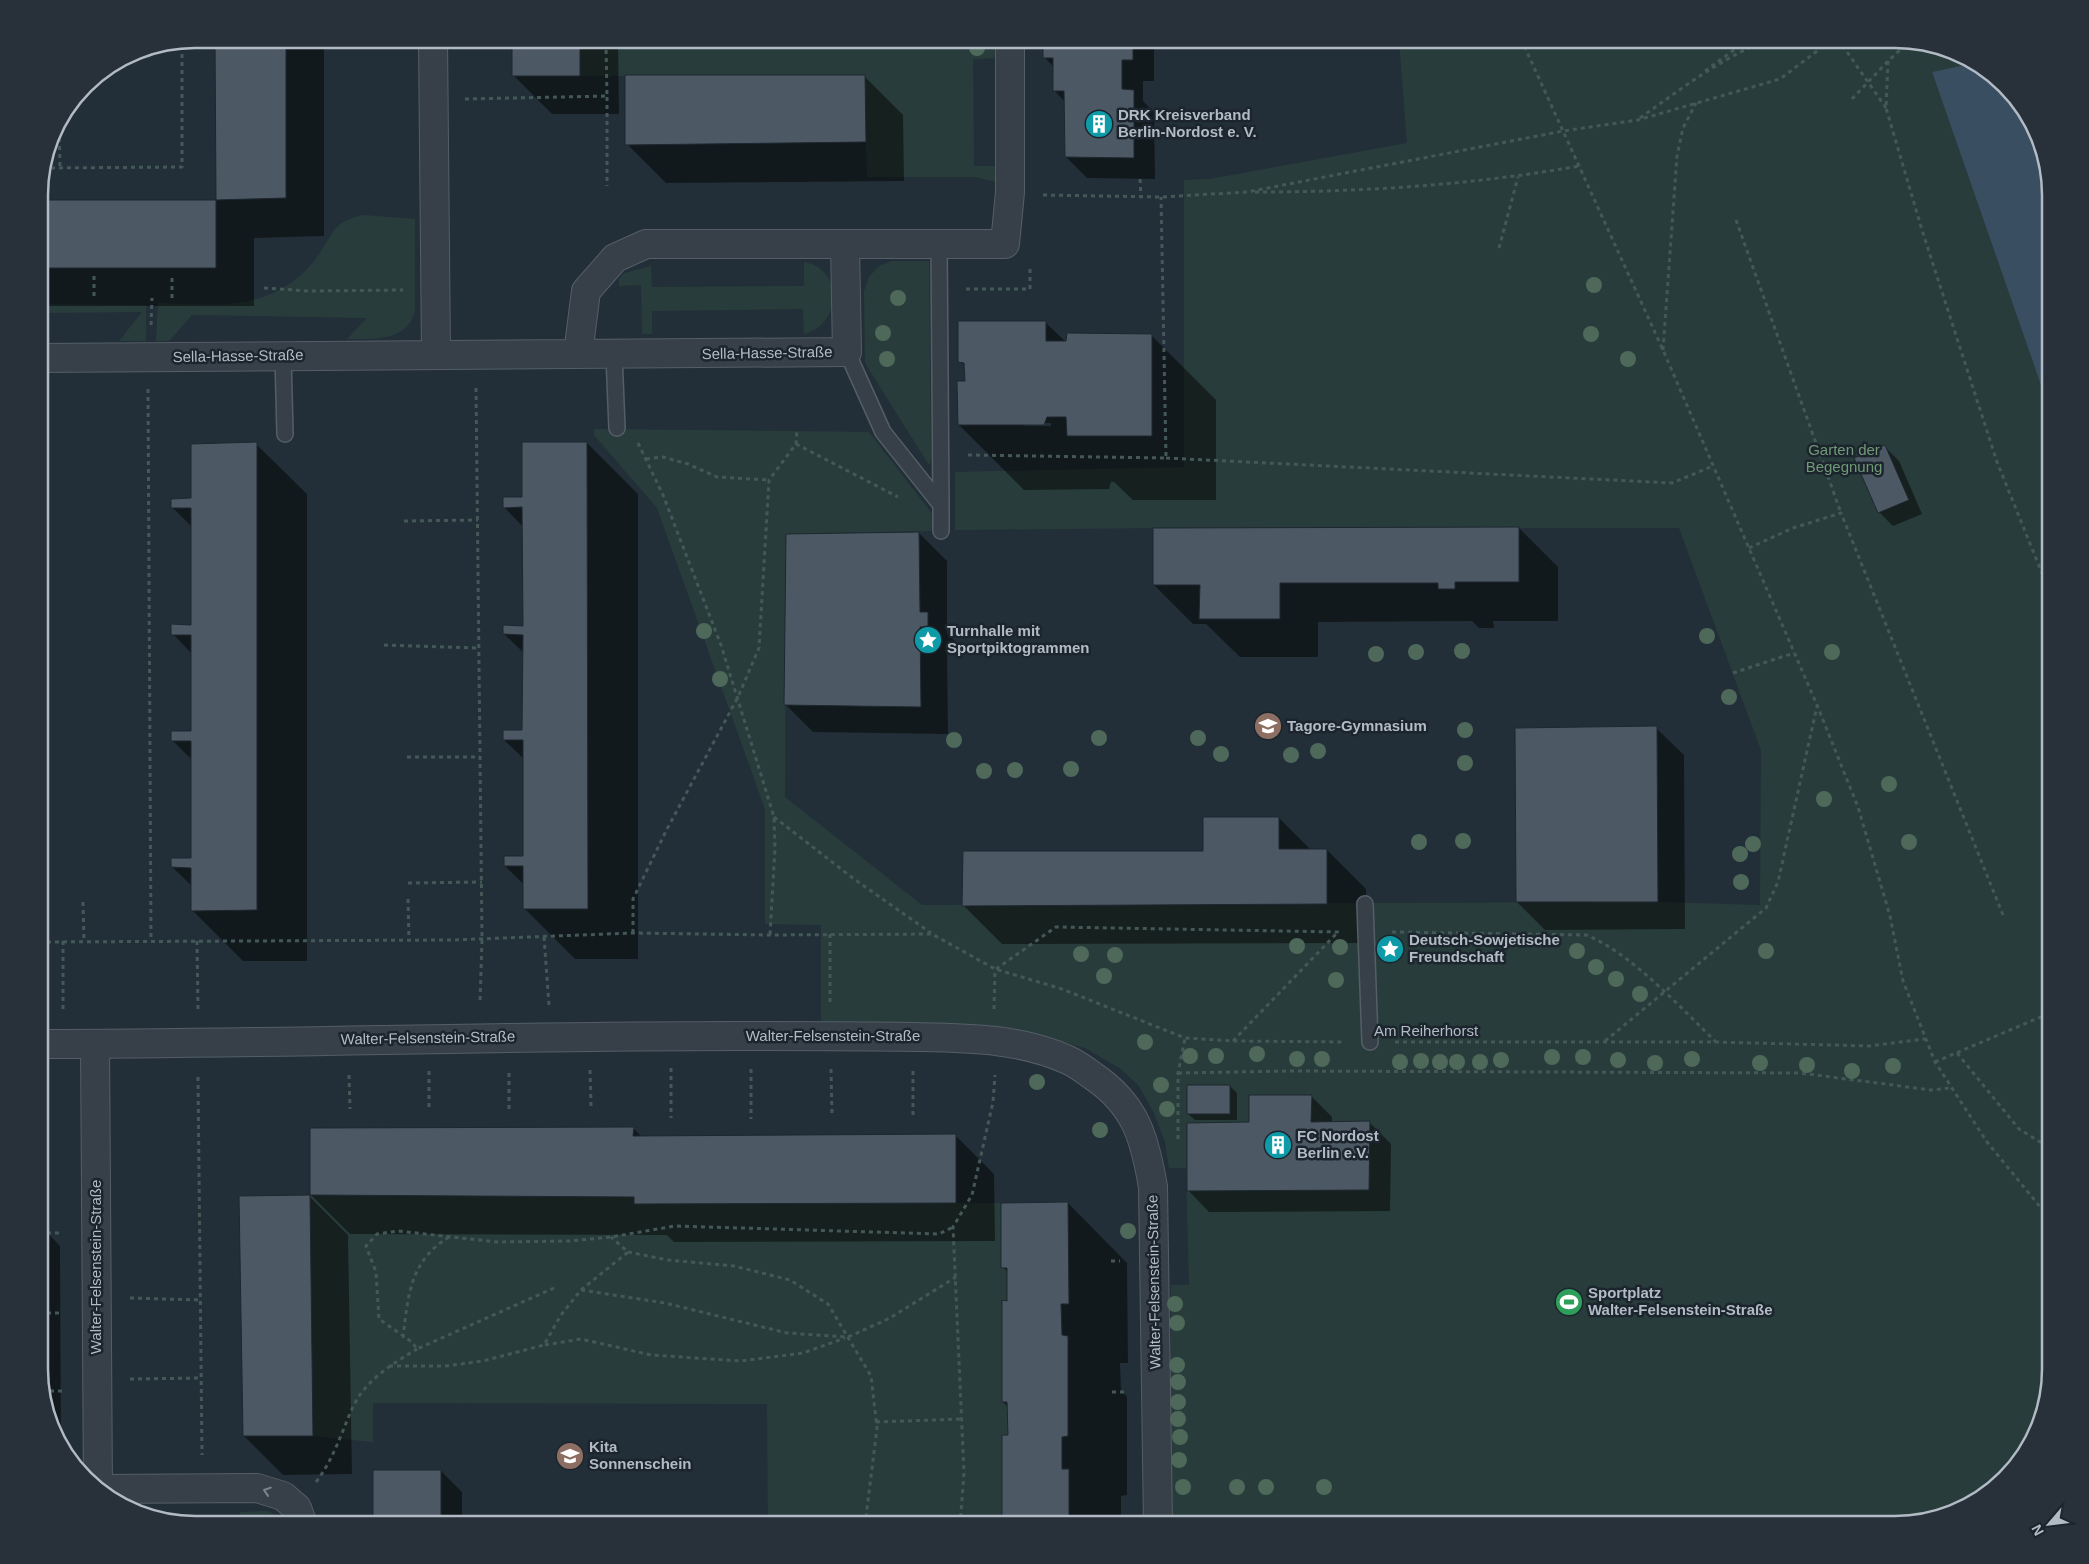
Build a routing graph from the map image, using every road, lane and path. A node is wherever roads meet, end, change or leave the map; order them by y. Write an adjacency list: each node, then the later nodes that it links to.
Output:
1 (1525, 47): 20 (path)
2 (1737, 47): 12 (path)
3 (1749, 47): 12 (path)
4 (1822, 47): 17 (path)
5 (1844, 47): 13 (path)
6 (182, 48): 24 (path)
7 (433, 48): 16 (street)
8 (606, 48): 14 (path)
9 (1010, 48): 28 (street)
10 (1902, 48): 11 (path)
11 (1888, 61): 13 (path); 18 (path)
12 (1700, 76): 19 (path)
13 (1869, 81): 15 (path); 18 (path)
14 (607, 96): 16 (path); 27 (path)
15 (1852, 99)
16 (434, 100): 39 (street)
17 (1696, 103): 19 (path); 43 (path)
18 (1886, 108): 68 (path)
19 (1638, 120): 20 (path)
20 (1563, 131): 22 (path); 29 (path)
21 (59, 137): 24 (path)
22 (1579, 166): 25 (path); 43 (path)
23 (50, 168): 24 (path)
24 (60, 168)
25 (1518, 177): 29 (path); 35 (path)
26 (1140, 179): 30 (path)
27 (607, 186)
28 (1010, 192): 30 (path); 34 (street)
29 (1247, 192): 31 (path)
30 (1141, 197): 31 (path)
31 (1161, 197): 58 (path)
32 (1736, 220): 63 (path)
33 (846, 244): 34 (street); 44 (street, Sella-Hasse-Straße); 45 (street)
34 (939, 244): 57 (lane)
35 (1499, 248)
36 (94, 276): 40 (path)
37 (172, 277): 42 (path)
38 (264, 288): 39 (path)
39 (435, 290): 47 (street)
40 (94, 298)
41 (152, 298): 50 (path)
42 (172, 298)
43 (1663, 350): 60 (path)
44 (847, 352): 46 (street, Sella-Hasse-Straße); 62 (lane)
45 (578, 354): 46 (street, Sella-Hasse-Straße); 48 (street, Sella-Hasse-Straße)
46 (614, 354): 52 (lane)
47 (436, 355): 48 (street, Sella-Hasse-Straße); 49 (street, Sella-Hasse-Straße)
48 (476, 355): 64 (path)
49 (283, 356): 50 (street, Sella-Hasse-Straße); 54 (lane)
50 (150, 357): 51 (street, Sella-Hasse-Straße); 94 (path)
51 (48, 358)
52 (617, 428)
53 (797, 430): 56 (path)
54 (285, 434)
55 (635, 437): 59 (path)
56 (796, 444): 61 (path); 62 (path)
57 (942, 455): 58 (path); 62 (lane)
58 (1166, 458): 60 (path)
59 (646, 460): 61 (path); 73 (path)
60 (1713, 466): 67 (path)
61 (769, 480): 73 (path)
62 (941, 505): 66 (lane)
63 (1841, 513): 67 (path); 83 (path)
64 (478, 520): 65 (path); 70 (path)
65 (404, 521)
66 (941, 531)
67 (1749, 548): 71 (path)
68 (2042, 573)
69 (384, 645): 70 (path)
70 (479, 648): 76 (path)
71 (1794, 653): 72 (path); 74 (path)
72 (1733, 673)
73 (738, 698): 77 (path); 86 (path)
74 (1817, 706): 99 (path); 107 (path)
75 (407, 757): 76 (path)
76 (480, 757): 78 (path)
77 (774, 818): 88 (path, Am Reiherhorst); 89 (path)
78 (482, 882): 79 (path); 91 (path)
79 (408, 883)
80 (408, 899): 92 (path)
81 (83, 902): 97 (path)
82 (1365, 904): 85 (lane)
83 (2004, 915)
84 (1337, 932): 85 (path); 98 (path); 109 (path)
85 (1366, 932): 99 (path); 111 (lane)
86 (633, 933): 89 (path); 90 (path)
87 (830, 934): 88 (path); 89 (path); 104 (path)
88 (932, 934): 98 (path, Am Reiherhorst)
89 (770, 935)
90 (544, 937): 91 (path); 101 (path)
91 (482, 939): 92 (path); 106 (path)
92 (409, 940): 95 (path)
93 (63, 941): 96 (path); 97 (path); 114 (path)
94 (151, 941): 95 (path); 97 (path)
95 (197, 941): 110 (path)
96 (48, 942)
97 (84, 942)
98 (995, 969): 109 (path, Am Reiherhorst)
99 (1665, 992): 112 (path); 113 (path)
100 (2042, 1016): 116 (path)
101 (551, 1036): 102 (street, Walter-Felsenstein-Straße); 106 (street, Walter-Felsenstein-Straße)
102 (670, 1036): 103 (street, Walter-Felsenstein-Straße); 122 (path)
103 (751, 1036): 104 (street, Walter-Felsenstein-Straße); 123 (path)
104 (830, 1036): 105 (street, Walter-Felsenstein-Straße); 120 (path)
105 (913, 1037): 108 (street, Walter-Felsenstein-Straße); 121 (path)
106 (479, 1038): 110 (street, Walter-Felsenstein-Straße)
107 (1925, 1038): 113 (path, Am Reiherhorst); 117 (path)
108 (994, 1040): 126 (path); 150 (street, Walter-Felsenstein-Straße)
109 (1233, 1041): 111 (path, Am Reiherhorst)
110 (198, 1042): 115 (street, Walter-Felsenstein-Straße); 134 (path)
111 (1370, 1042): 112 (path, Am Reiherhorst)
112 (1604, 1042): 113 (path, Am Reiherhorst)
113 (1716, 1042)
114 (51, 1044): 115 (street, Walter-Felsenstein-Straße)
115 (95, 1044): 133 (street, Walter-Felsenstein-Straße)
116 (1957, 1053): 117 (path); 124 (path)
117 (1935, 1062): 119 (path)
118 (1178, 1073): 119 (path)
119 (1950, 1088): 125 (path)
120 (832, 1115)
121 (913, 1115)
122 (671, 1118)
123 (751, 1119)
124 (2042, 1143)
125 (2042, 1209)
126 (953, 1227): 128 (path); 130 (path)
127 (450, 1236): 128 (path); 136 (path); 136 (path)
128 (611, 1237): 129 (path)
129 (628, 1252): 132 (path); 135 (path)
130 (956, 1277): 135 (path); 142 (path)
131 (554, 1288): 138 (path)
132 (581, 1290): 135 (path); 137 (path)
133 (97, 1296): 134 (path); 141 (street, Walter-Felsenstein-Straße)
134 (200, 1300): 140 (path)
135 (848, 1337): 137 (path); 143 (path)
136 (403, 1338): 138 (path)
137 (544, 1345): 139 (path)
138 (417, 1349): 139 (path)
139 (389, 1366): 147 (path)
140 (201, 1378): 141 (path); 145 (path)
141 (97, 1380): 144 (street, Walter-Felsenstein-Straße)
142 (962, 1419): 143 (path); 149 (path)
143 (876, 1422): 148 (path)
144 (98, 1479)
145 (202, 1488): 146 (street, Walter-Felsenstein-Straße); 147 (street, Walter-Felsenstein-Straße, one-way to 145)
146 (110, 1490)
147 (298, 1515)
148 (866, 1516)
149 (961, 1516)
150 (1158, 1516)

